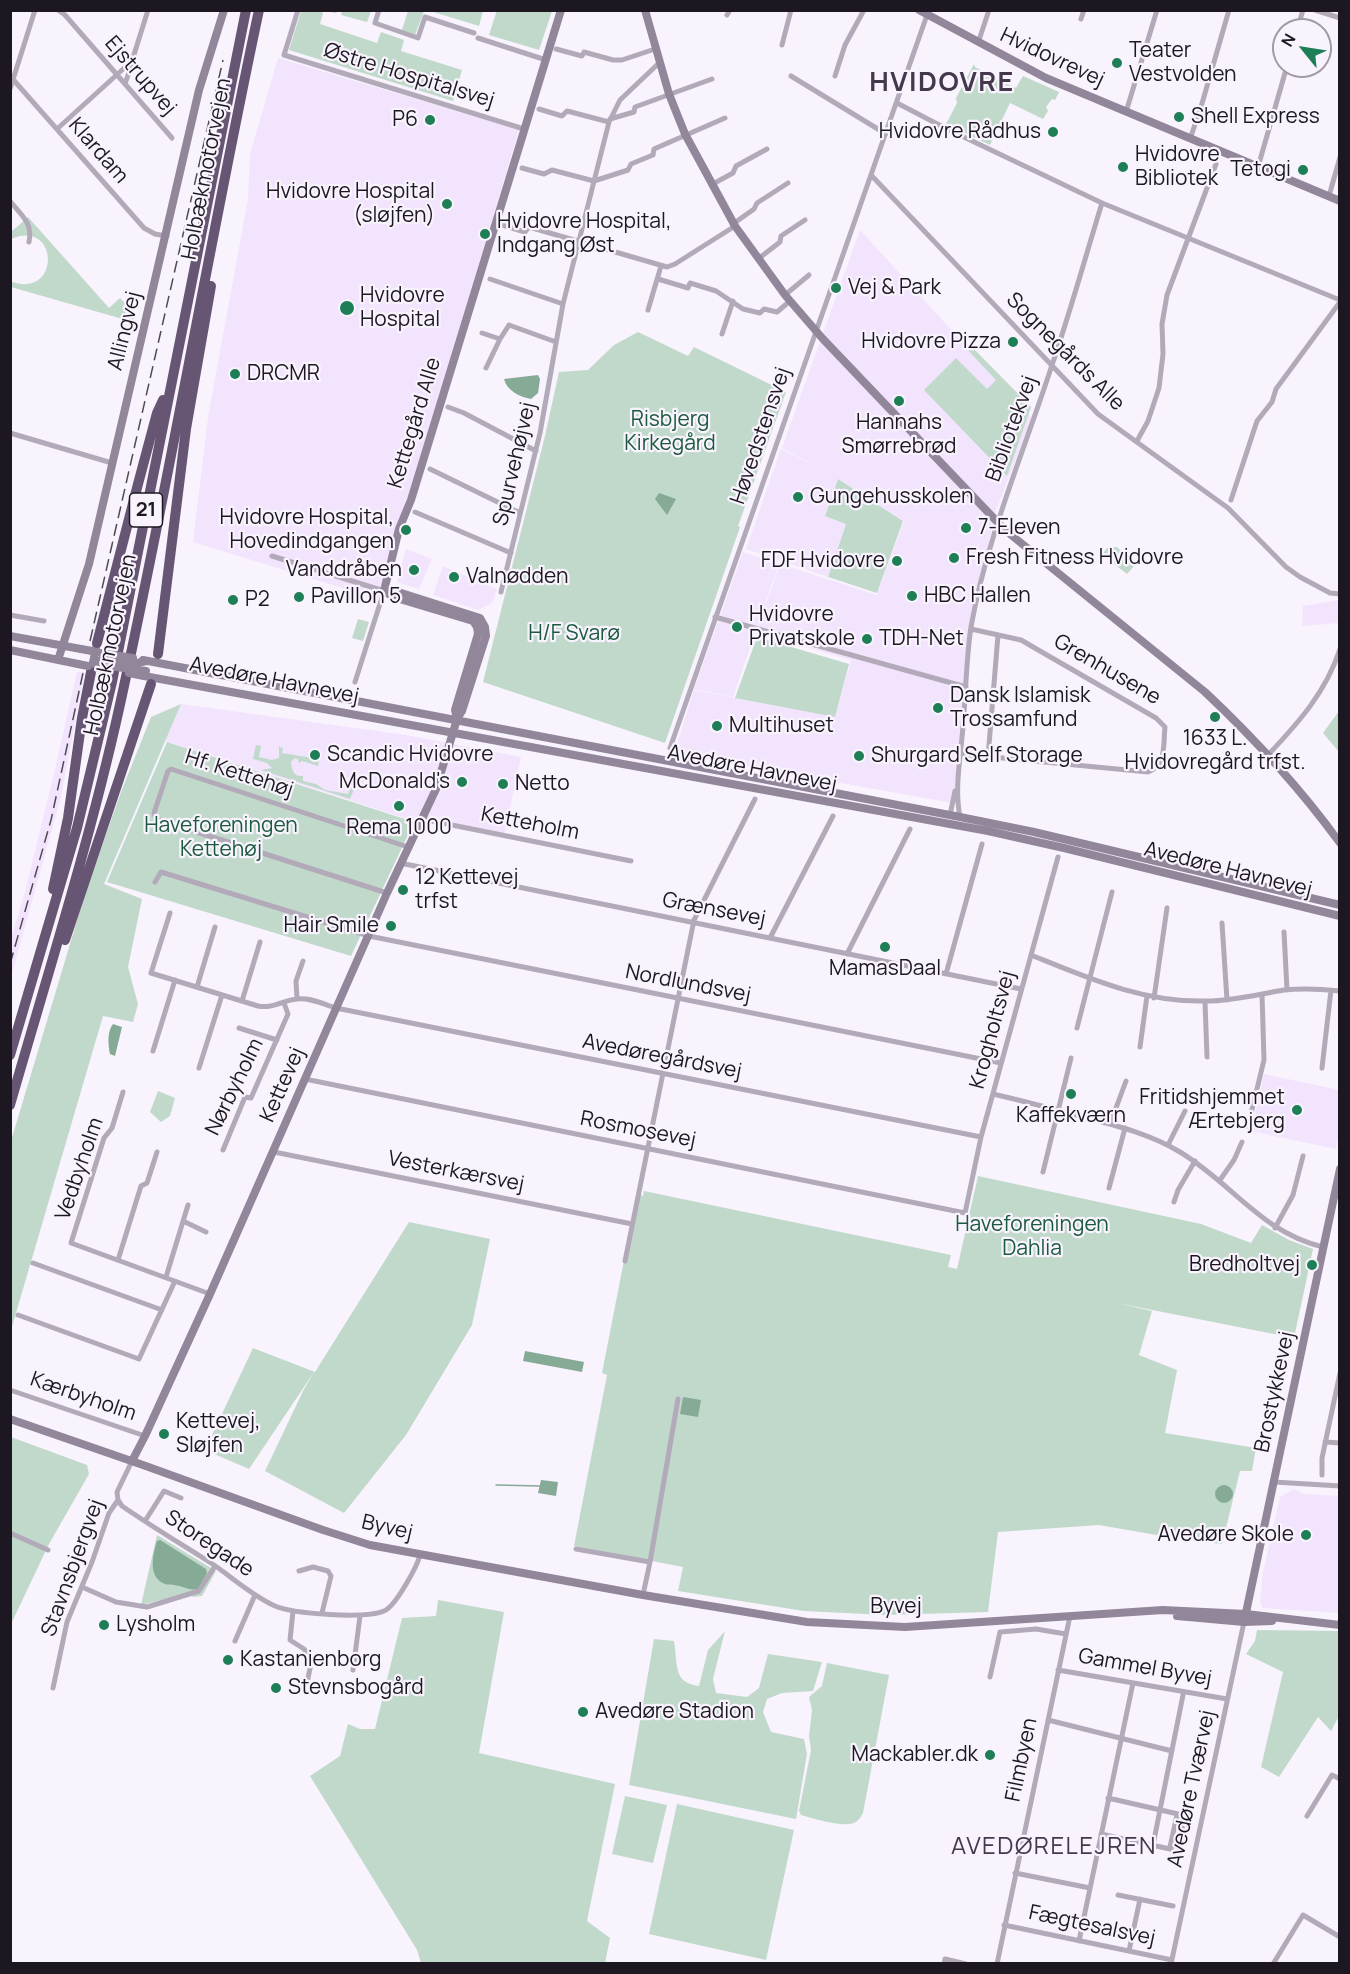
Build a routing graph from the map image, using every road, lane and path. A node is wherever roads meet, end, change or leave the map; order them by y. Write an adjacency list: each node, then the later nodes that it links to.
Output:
1 (35, 10): 32 (street)
2 (58, 10): 29 (street, Ejstrupvej)
3 (148, 10): 27 (street)
4 (224, 10): 66 (street, Allingvej)
5 (246, 10): 87 (highway, Holbækmotorvejen / 21)
6 (259, 10): 50 (highway, Holbækmotorvejen / 21)
7 (298, 10): 44 (street, Østre Hospitalsvej)
8 (379, 10): 26 (street)
9 (561, 10): 26 (street, Kettegård Alle)
10 (645, 10): 25 (street)
11 (791, 10): 23 (street)
12 (864, 10): 31 (street)
13 (919, 10): 19 (street, Hvidovrevej)
14 (989, 10): 22 (street)
15 (1084, 10): 21 (street)
16 (1157, 10): 40 (street)
17 (1229, 10): 48 (street)
18 (1315, 10): 20 (street)
19 (927, 15): 22 (street, Hvidovrevej); 38 (street, Høvedstensvej)
20 (1340, 18)
21 (1081, 19)
22 (978, 44): 40 (street, Hvidovrevej)
23 (782, 45)
24 (556, 49): 25 (street)
25 (655, 49): 28 (street)
26 (546, 60): 44 (street, Kettegård Alle)
27 (132, 61): 29 (street); 35 (street)
28 (659, 63): 37 (street); 42 (street, Spurvehøjvej)
29 (117, 75): 35 (street, Ejstrupvej); 43 (street)
30 (791, 76): 46 (street)
31 (836, 76)
32 (12, 78): 36 (street); 43 (street, Klardam)
33 (1284, 78): 53 (street)
34 (712, 79): 37 (street)
35 (125, 84): 47 (street, Ejstrupvej)
36 (10, 89)
37 (669, 94): 42 (street); 45 (street)
38 (897, 103): 46 (street, Høvedstensvej); 62 (street)
39 (539, 108): 42 (street)
40 (1126, 112): 48 (street, Hvidovrevej)
41 (725, 118): 45 (street)
42 (610, 120): 56 (street, Spurvehøjvej)
43 (57, 129): 66 (street, Klardam)
44 (524, 129): 100 (street, Kettegård Alle)
45 (685, 134): 56 (street); 58 (street)
46 (886, 134): 55 (street, Høvedstensvej)
47 (172, 138)
48 (1190, 139): 53 (street, Hvidovrevej)
49 (767, 149): 58 (street)
50 (229, 154): 113 (highway); 174 (highway, Holbækmotorvejen / 21)
51 (1340, 157): 59 (street)
52 (1216, 164): 67 (street)
53 (1258, 167): 59 (street, Hvidovrevej)
54 (522, 168): 56 (street)
55 (871, 175): 80 (street, Høvedstensvej); 85 (street, Sognegårds Alle)
56 (594, 181): 69 (street, Spurvehøjvej)
57 (788, 183): 65 (street)
58 (711, 185): 65 (street)
59 (1329, 196): 61 (street, Hvidovrevej)
60 (10, 201): 68 (street)
61 (1340, 201)
62 (1102, 203): 67 (street); 85 (street, Bibliotekvej)
63 (805, 220): 70 (street)
64 (502, 225): 69 (street)
65 (734, 225): 70 (street); 71 (street)
66 (167, 236): 92 (street, Allingvej)
67 (1188, 237): 77 (street); 90 (street)
68 (29, 242)
69 (578, 242): 71 (street); 78 (street, Spurvehøjvej)
70 (758, 259): 75 (street)
71 (664, 267): 74 (street)
72 (808, 275): 75 (street)
73 (490, 279): 78 (street)
74 (658, 279): 76 (street); 79 (street)
75 (787, 298): 76 (street); 80 (street)
76 (733, 301): 82 (street)
77 (1340, 301): 94 (street)
78 (563, 304): 84 (street, Spurvehøjvej)
79 (648, 310)
80 (816, 331): 97 (street); 104 (street, Høvedstensvej)
81 (482, 333): 83 (street)
82 (722, 334)
83 (500, 339): 84 (street); 86 (street)
84 (556, 342): 91 (street, Spurvehøjvej)
85 (1052, 367): 90 (street, Sognegårds Alle); 97 (street, Bibliotekvej)
86 (486, 368)
87 (172, 377): 112 (highway); 149 (highway, Holbækmotorvejen / 21)
88 (448, 407): 91 (street)
89 (10, 433): 92 (street)
90 (1137, 441): 102 (street, Sognegårds Alle)
91 (536, 451): 96 (street, Spurvehøjvej)
92 (112, 463): 109 (street, Allingvej)
93 (430, 469): 96 (street)
94 (1231, 500)
95 (415, 512): 98 (street)
96 (520, 513): 98 (street, Spurvehøjvej)
97 (997, 522): 106 (street, Bibliotekvej); 123 (street)
98 (511, 553): 101 (street, Spurvehøjvej)
99 (272, 556): 100 (street)
100 (384, 591): 117 (street, Kettegård Alle); 119 (street)
101 (501, 592)
102 (1340, 594)
103 (10, 615): 105 (street)
104 (715, 617): 118 (street); 121 (street, Høvedstensvej)
105 (44, 621)
106 (971, 629): 107 (street, Grenhusene); 118 (street, Bibliotekvej)
107 (998, 634): 124 (street); 124 (street, Grenhusene)
108 (10, 636): 109 (street, Avedøre Havnevej)
109 (62, 645): 112 (street, Avedøre Havnevej, bridge); 114 (street, Allingvej)
110 (1340, 649): 123 (street)
111 (10, 650): 114 (street, Avedøre Havnevej)
112 (96, 650): 113 (street, Avedøre Havnevej, bridge); 115 (street)
113 (154, 659): 115 (street, bridge); 116 (street); 119 (street, Avedøre Havnevej)
114 (58, 660): 115 (street, Avedøre Havnevej, bridge)
115 (94, 667): 116 (street, Avedøre Havnevej, bridge); 149 (highway)
116 (149, 677): 120 (street, Avedøre Havnevej); 174 (highway)
117 (355, 682)
118 (966, 687): 122 (street, Bibliotekvej)
119 (457, 719): 120 (street, Kettevej); 127 (street, Avedøre Havnevej)
120 (453, 733): 130 (street, Kettevej); 144 (street, Avedøre Havnevej)
121 (670, 748)
122 (962, 754): 124 (street, Grenhusene); 125 (street, Bibliotekvej)
123 (1269, 754): 132 (street)
124 (988, 757)
125 (959, 778): 127 (street, Bibliotekvej); 129 (street, Bibliotekvej)
126 (756, 799): 145 (street)
127 (950, 815): 129 (street, Avedøre Havnevej)
128 (832, 816): 151 (street)
129 (960, 817): 141 (street, Avedøre Havnevej)
130 (422, 819): 134 (street, Kettevej); 136 (street, Ketteholm)
131 (910, 829): 153 (street)
132 (1340, 843)
133 (982, 844): 156 (street)
134 (408, 847): 137 (street, Kettevej); 140 (street, Hf. Kettehøj)
135 (1058, 857): 154 (street, Krogholtsvej)
136 (631, 861)
137 (400, 863): 140 (street, Kettevej); 145 (street, Grænsevej)
138 (155, 882): 150 (street)
139 (1112, 892): 157 (street)
140 (387, 893): 150 (street, Kettevej)
141 (1340, 905)
142 (1167, 908): 166 (street)
143 (170, 913): 158 (street)
144 (1340, 916)
145 (693, 923): 151 (street, Grænsevej); 167 (street)
146 (1222, 923): 169 (street)
147 (215, 927): 159 (street)
148 (1284, 932): 161 (street)
149 (46, 936): 180 (highway, Holbækmotorvejen / 21)
150 (369, 936): 167 (street, Nordlundsvej); 173 (street, Kettevej)
151 (770, 938): 153 (street, Grænsevej)
152 (260, 942): 170 (street)
153 (847, 954): 156 (street, Grænsevej)
154 (1031, 955): 157 (street); 160 (street, Krogholtsvej)
155 (303, 961): 168 (street)
156 (946, 974): 160 (street, Grænsevej)
157 (1090, 978): 166 (street); 176 (street)
158 (175, 980): 159 (street); 179 (street)
159 (197, 987): 165 (street)
160 (1022, 989): 183 (street, Krogholtsvej)
161 (1287, 990): 162 (street); 164 (street)
162 (1331, 990): 163 (street); 185 (street)
163 (1340, 991)
164 (1262, 994): 169 (street); 195 (street)
165 (222, 995): 170 (street); 184 (street)
166 (1151, 997): 171 (street); 178 (street)
167 (678, 998): 183 (street, Nordlundsvej); 186 (street)
168 (297, 999): 172 (street); 173 (street, Avedøregårdsvej)
169 (1227, 1000): 171 (street)
170 (242, 1001): 172 (street)
171 (1205, 1002): 181 (street)
172 (284, 1003): 177 (street, Nørbyholm)
173 (336, 1008): 186 (street, Avedøregårdsvej); 187 (street, Kettevej)
174 (38, 1010): 191 (highway, Holbækmotorvejen / 21)
175 (239, 1028): 177 (street, Nørbyholm)
176 (1077, 1028)
177 (277, 1040): 201 (street, Nørbyholm)
178 (1140, 1047)
179 (153, 1052)
180 (10, 1055)
181 (1207, 1057)
182 (1071, 1058): 192 (street)
183 (1001, 1063): 190 (street, Krogholtsvej)
184 (199, 1068)
185 (1322, 1068)
186 (663, 1074): 197 (street, Avedøregårdsvej); 200 (street)
187 (305, 1079): 200 (street, Rosmosevej); 203 (street, Kettevej)
188 (1126, 1081): 194 (street)
189 (123, 1092): 220 (street, Vedbyholm)
190 (993, 1094): 192 (street); 197 (street, Krogholtsvej)
191 (10, 1105)
192 (1057, 1110): 194 (street); 207 (street)
193 (1185, 1111): 199 (street)
194 (1110, 1124): 196 (street)
195 (1248, 1126)
196 (1125, 1128): 199 (street); 209 (street)
197 (981, 1137): 212 (street, Krogholtsvej)
198 (1242, 1142): 208 (street)
199 (1168, 1145): 205 (street)
200 (648, 1149): 212 (street, Rosmosevej); 216 (street)
201 (223, 1150)
202 (156, 1152): 220 (street)
203 (274, 1152): 216 (street, Vesterkærsvej); 225 (street, Kettevej)
204 (1303, 1155): 217 (street)
205 (1195, 1161): 208 (street); 210 (street)
206 (1340, 1169): 213 (street, Brostykkevej)
207 (1043, 1172)
208 (1220, 1180): 217 (street)
209 (1109, 1188)
210 (1174, 1202)
211 (188, 1205): 215 (street)
212 (965, 1213)
213 (1331, 1213): 214 (street); 219 (street, Brostykkevej)
214 (1340, 1216)
215 (183, 1221): 218 (street); 223 (street)
216 (632, 1224): 221 (street)
217 (1275, 1228): 219 (street)
218 (206, 1232)
219 (1323, 1247): 237 (street, Brostykkevej)
220 (118, 1260): 223 (street, Vedbyholm)
221 (625, 1261)
222 (33, 1263): 226 (street)
223 (165, 1277): 224 (street, Vedbyholm)
224 (175, 1281): 225 (street, Vedbyholm); 226 (street)
225 (210, 1294): 232 (street, Kettevej)
226 (162, 1310): 227 (street)
227 (18, 1315)
228 (1340, 1373): 233 (street)
229 (10, 1390): 232 (street, Kærbyholm)
230 (678, 1399): 246 (street)
231 (10, 1419): 235 (street, Byvej)
232 (145, 1436): 235 (street, Kettevej)
233 (1325, 1442): 234 (street); 236 (street)
234 (1340, 1443)
235 (132, 1461): 240 (street, Stavnsbjergvej); 245 (street, Byvej)
236 (1322, 1475)
237 (1274, 1482): 238 (street); 256 (street, Brostykkevej)
238 (1340, 1486)
239 (181, 1498): 241 (street, Storegade)
240 (118, 1500): 241 (street, Storegade); 249 (street, Stavnsbjergvej)
241 (145, 1521): 247 (street, Storegade)
242 (10, 1533): 244 (street)
243 (576, 1549): 246 (street)
244 (48, 1550)
245 (420, 1555): 250 (street, Byvej); 254 (street, Storegade)
246 (650, 1562): 250 (street)
247 (215, 1566): 249 (street); 251 (street, Storegade)
248 (299, 1571): 253 (street)
249 (82, 1587): 265 (street, Stavnsbjergvej)
250 (643, 1594): 255 (street, Byvej)
251 (255, 1595): 252 (street, Storegade); 259 (street, Storegade)
252 (293, 1611): 253 (street, Storegade); 263 (street)
253 (322, 1613): 254 (street, Storegade)
254 (360, 1616): 260 (street)
255 (1070, 1616): 256 (street, Byvej); 258 (street, Filmbyen)
256 (1245, 1618): 257 (street, Byvej); 267 (street, Avedøre Tværvej)
257 (1340, 1625)
258 (1066, 1634): 261 (street, Filmbyen); 262 (street)
259 (235, 1641)
260 (353, 1670)
261 (1058, 1670): 264 (street, Gammel Byvej); 268 (street, Filmbyen)
262 (990, 1677)
263 (307, 1683)
264 (1133, 1683): 267 (street, Gammel Byvej); 269 (street)
265 (53, 1688)
266 (1183, 1695): 270 (street)
267 (1227, 1699): 278 (street, Avedøre Tværvej)
268 (1048, 1720): 269 (street); 281 (street, Filmbyen)
269 (1121, 1738): 270 (street); 272 (street)
270 (1172, 1751): 273 (street)
271 (1340, 1779): 275 (street)
272 (1108, 1798): 273 (street); 276 (street)
273 (1160, 1809): 274 (street); 279 (street)
274 (1178, 1814): 277 (street); 280 (street)
275 (1307, 1816)
276 (1101, 1834): 279 (street); 282 (street)
277 (1184, 1834): 278 (street); 280 (street)
278 (1199, 1837): 290 (street, Avedøre Tværvej)
279 (1153, 1845): 280 (street)
280 (1170, 1849)
281 (1016, 1873): 282 (street); 286 (street, Filmbyen)
282 (1090, 1888): 288 (street)
283 (1118, 1895): 284 (street)
284 (1140, 1899): 285 (street); 289 (street)
285 (1173, 1906)
286 (1004, 1925): 288 (street, Fægtesalsvej); 293 (street, Filmbyen)
287 (1340, 1937): 294 (street)
288 (1079, 1941): 289 (street, Fægtesalsvej)
289 (1129, 1951): 290 (street, Fægtesalsvej)
290 (1172, 1962)
291 (944, 1964): 292 (street)
292 (966, 1964)
293 (997, 1964)
294 (1273, 1964)

